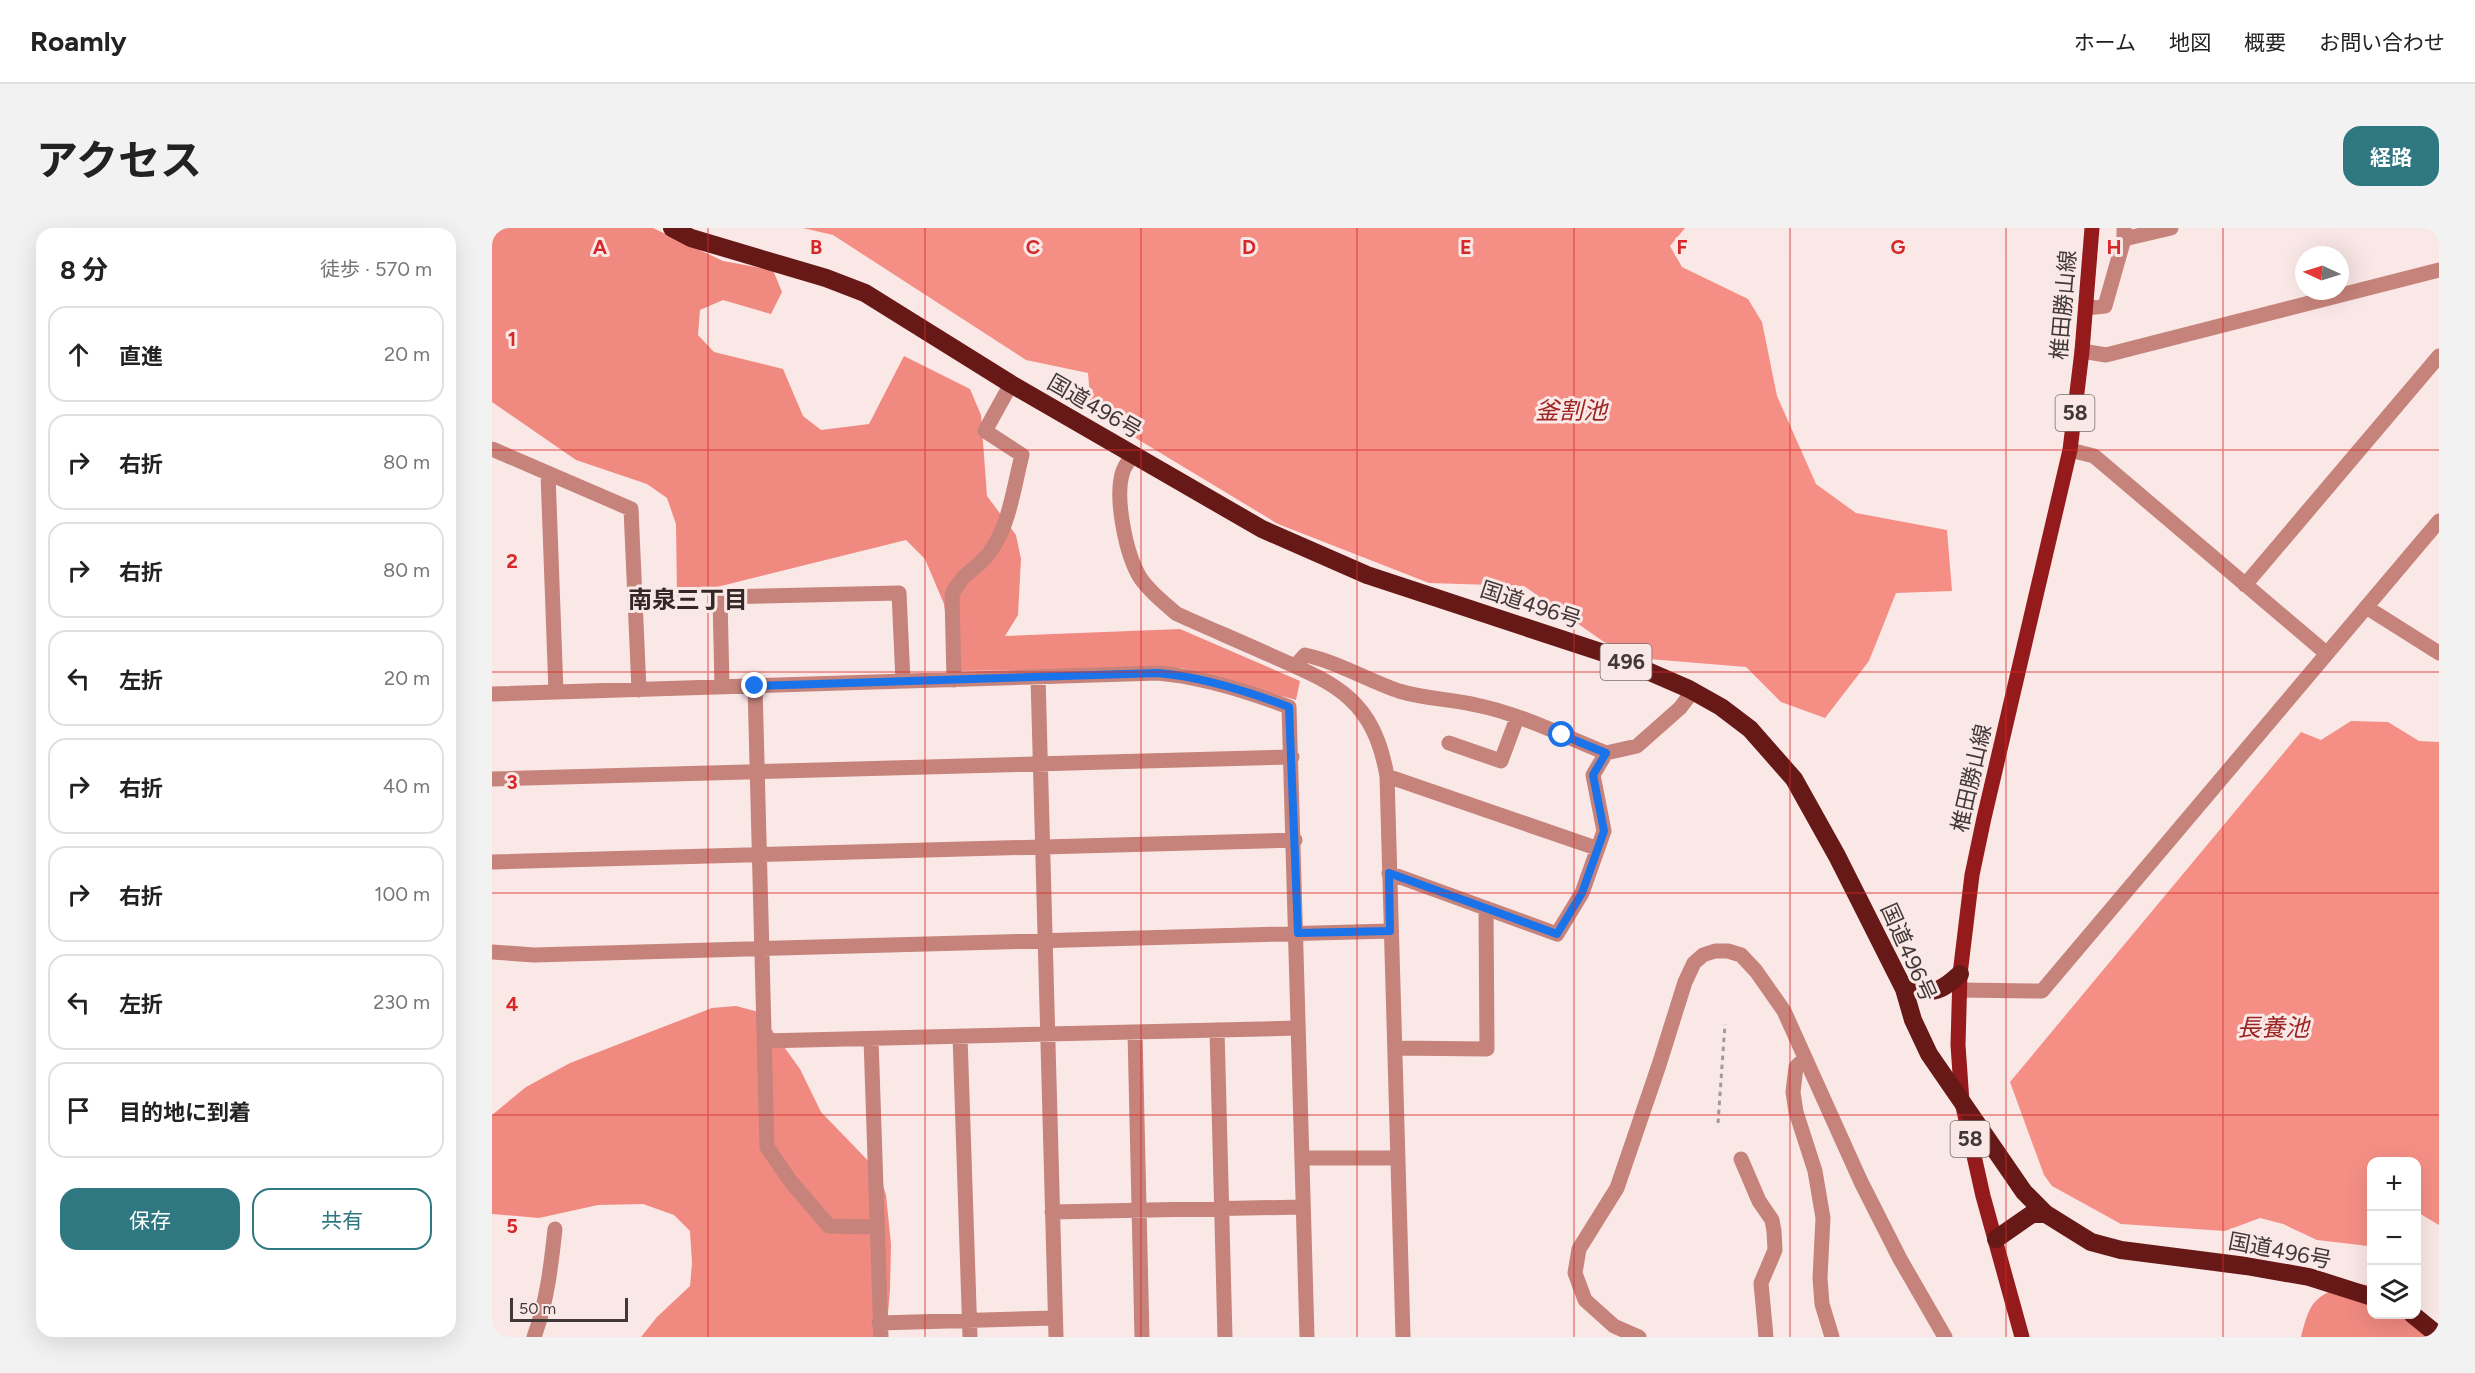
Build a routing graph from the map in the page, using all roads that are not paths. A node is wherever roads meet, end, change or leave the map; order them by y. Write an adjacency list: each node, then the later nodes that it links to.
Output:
1 (672, 228): 9 (highway, 国道496号 / 496)
2 (2092, 228): 6 (main road, 椎田勝山線 / 58)
3 (2170, 228): 4 (street)
4 (2124, 233): 6 (street)
5 (2439, 270): 7 (street)
6 (2086, 308): 7 (main road, 椎田勝山線 / 58)
7 (2082, 351): 11 (main road, 椎田勝山線 / 58)
8 (2439, 356): 15 (street)
9 (1011, 384): 12 (highway, 国道496号 / 496); 21 (street)
10 (492, 449): 13 (street)
11 (2070, 450): 15 (street); 49 (main road, 椎田勝山線 / 58)
12 (1133, 455): 19 (street); 26 (highway, 国道496号 / 496)
13 (548, 474): 25 (street); 27 (street)
14 (2439, 521): 16 (street)
15 (2245, 585): 17 (street)
16 (2366, 607): 17 (street); 18 (street)
17 (2325, 653): 49 (street)
18 (2439, 653)
19 (1295, 666): 29 (street); 35 (street)
20 (1038, 677): 21 (street); 32 (street); 33 (street)
21 (954, 680): 22 (street)
22 (903, 681): 23 (street); 24 (street)
23 (755, 686): 24 (street); 34 (street)
24 (722, 687): 25 (street)
25 (639, 690): 27 (street)
26 (1693, 691): 31 (street); 50 (highway, 国道496号 / 496)
27 (556, 692): 28 (street)
28 (492, 694)
29 (1517, 718): 30 (street); 31 (street)
30 (1449, 743)
31 (1606, 753): 39 (street)
32 (1292, 757): 33 (street); 37 (street)
33 (1041, 764): 34 (street); 38 (street)
34 (757, 772): 36 (street); 40 (street)
35 (1387, 776): 39 (street); 42 (street)
36 (492, 779)
37 (1295, 840): 38 (street); 45 (street)
38 (1043, 847): 40 (street); 46 (street)
39 (1596, 848): 43 (street)
40 (759, 854): 41 (street); 47 (street)
41 (492, 862)
42 (1389, 873): 43 (street); 44 (street)
43 (1486, 908): 58 (street)
44 (1390, 931): 45 (street); 58 (street)
45 (1298, 933): 46 (street); 51 (street)
46 (1045, 941): 47 (street); 54 (street)
47 (762, 949): 48 (street); 57 (street)
48 (492, 952)
49 (1959, 982): 50 (highway); 60 (main road, 椎田勝山線 / 58)
50 (1904, 989): 60 (highway, 国道496号 / 496)
51 (1298, 1028): 52 (street); 61 (street)
52 (1217, 1030): 53 (street); 65 (street)
53 (1135, 1032): 54 (street); 66 (street)
54 (1047, 1034): 55 (street); 67 (street)
55 (960, 1036): 56 (street); 75 (street)
56 (871, 1039): 57 (street); 69 (street)
57 (764, 1041): 69 (street)
58 (1395, 1048): 62 (street)
59 (1804, 1059): 85 (street); 87 (street); 88 (street)
60 (1962, 1102): 68 (highway, 国道496号 / 496); 71 (main road, 椎田勝山線 / 58)
61 (1302, 1158): 62 (street); 64 (street)
62 (1397, 1158): 84 (street)
63 (1741, 1159): 86 (street)
64 (1303, 1207): 65 (street); 83 (street)
65 (1221, 1208): 66 (street); 82 (street)
66 (1139, 1210): 67 (street); 81 (street)
67 (1052, 1212): 73 (street)
68 (2046, 1214): 71 (highway); 72 (highway, 国道496号 / 496)
69 (876, 1227): 76 (street)
70 (555, 1229): 78 (street)
71 (1996, 1239): 89 (main road, 椎田勝山線 / 58)
72 (2367, 1295)
73 (1055, 1318): 75 (street); 80 (street)
74 (2418, 1319): 77 (highway)
75 (969, 1320): 76 (street); 79 (street)
76 (880, 1330)
77 (2439, 1336)
78 (534, 1337)
79 (970, 1337)
80 (1056, 1337)
81 (1142, 1337)
82 (1225, 1337)
83 (1307, 1337)
84 (1403, 1337)
85 (1639, 1337)
86 (1766, 1337)
87 (1832, 1337)
88 (1945, 1337)
89 (2022, 1337)

